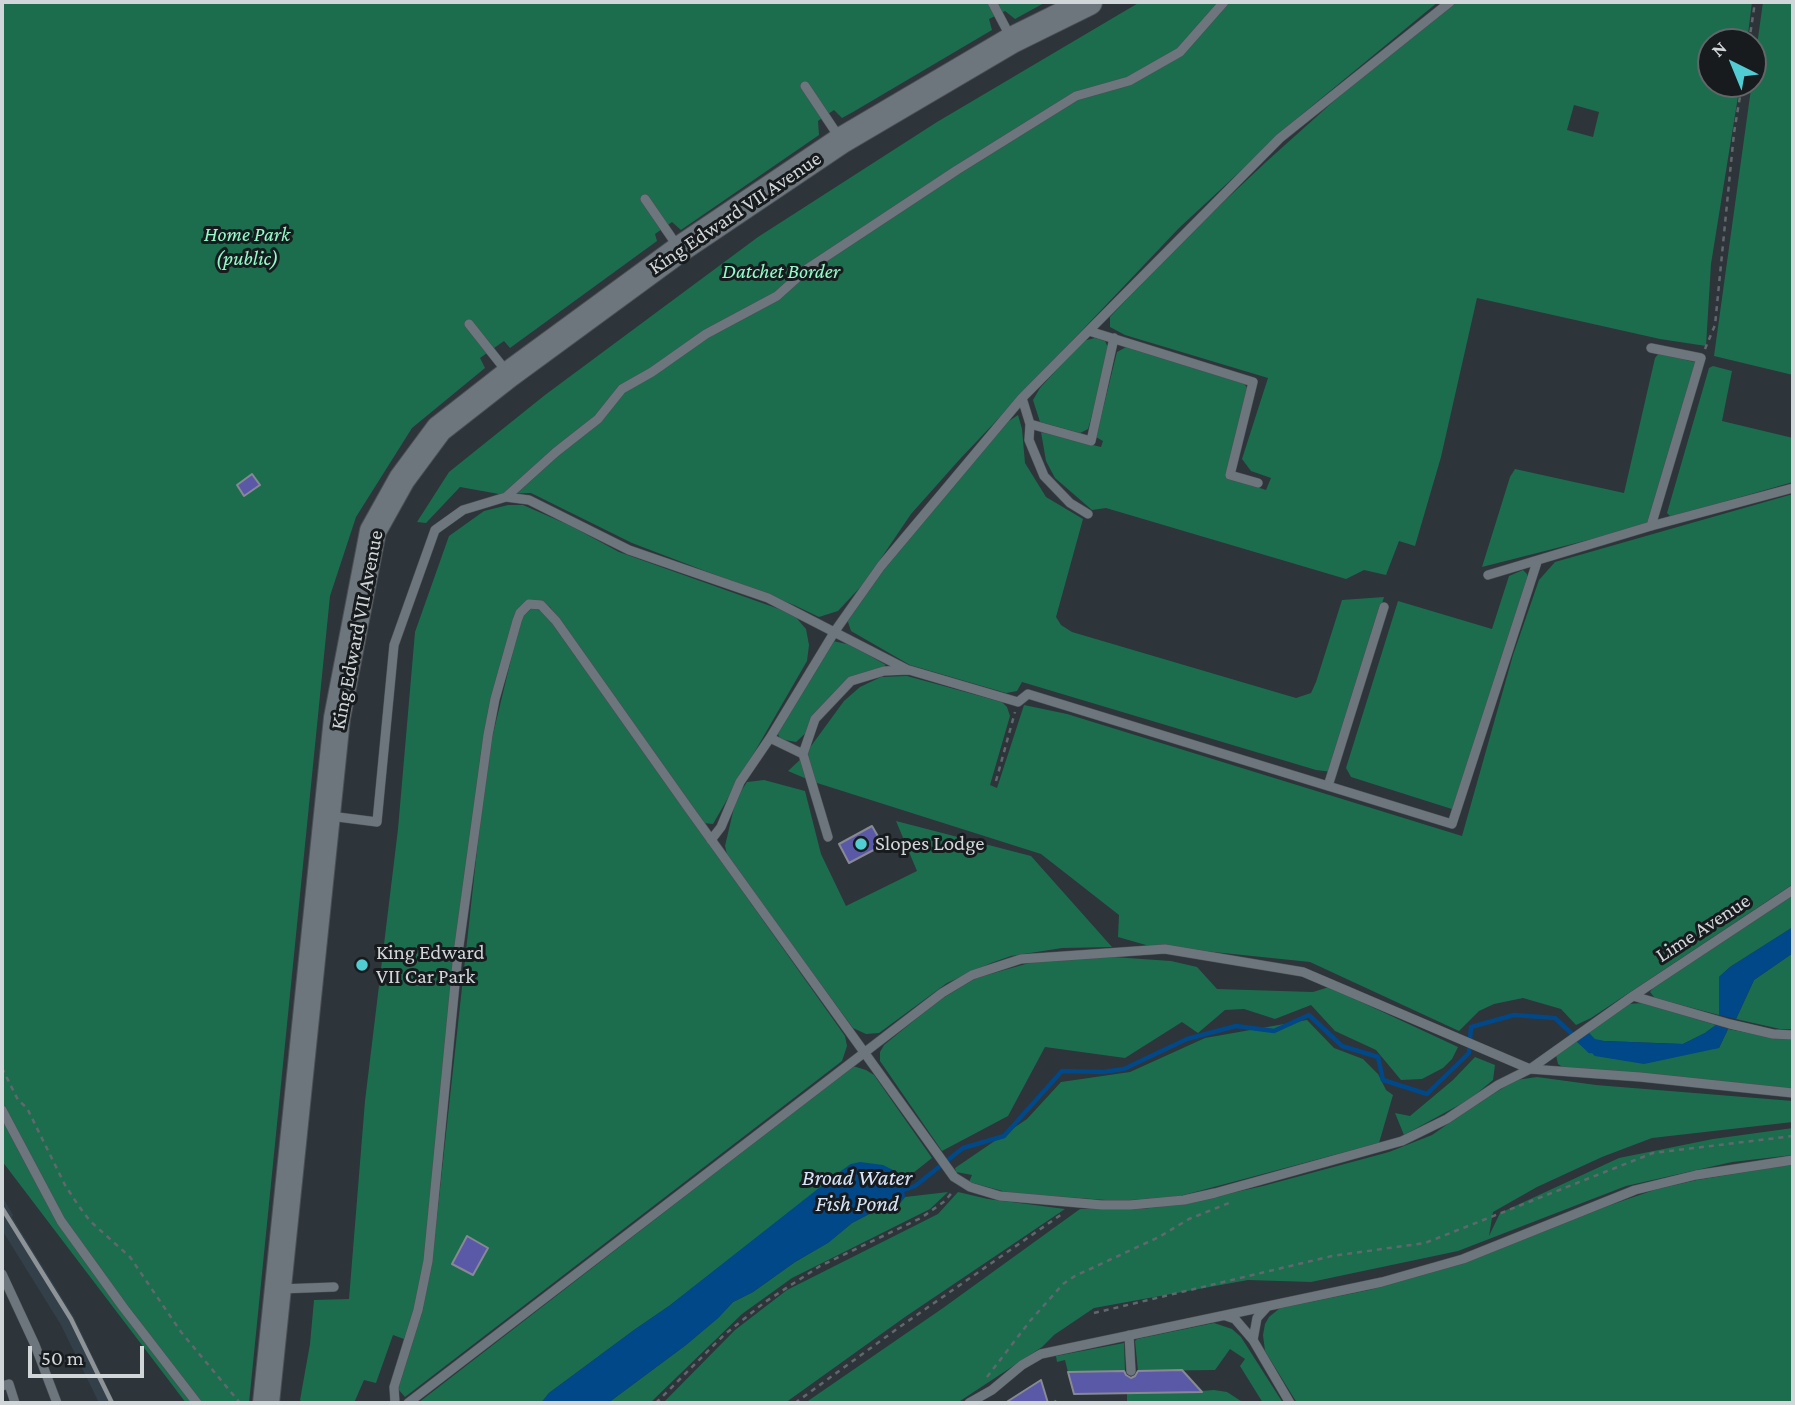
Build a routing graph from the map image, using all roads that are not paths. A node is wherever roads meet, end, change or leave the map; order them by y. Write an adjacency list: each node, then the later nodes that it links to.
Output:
1 (992, 2): 5 (lane)
2 (1089, 2): 5 (main road, King Edward VII Avenue)
3 (1224, 2): 19 (lane)
4 (1450, 2): 11 (lane)
5 (1012, 40): 7 (main road, King Edward VII Avenue)
6 (805, 86): 7 (lane)
7 (842, 141): 9 (main road, King Edward VII Avenue)
8 (645, 199): 9 (lane)
9 (680, 249): 14 (main road, King Edward VII Avenue)
10 (469, 324): 14 (lane)
11 (1089, 331): 12 (lane); 15 (lane)
12 (1114, 338): 16 (lane); 17 (lane)
13 (1651, 348): 21 (lane)
14 (509, 374): 30 (main road, King Edward VII Avenue)
15 (1022, 398): 16 (lane); 25 (lane)
16 (1030, 424): 20 (lane)
17 (1258, 483)
18 (1793, 488): 21 (lane)
19 (506, 497): 25 (lane); 30 (lane)
20 (1088, 514)
21 (1651, 526): 22 (lane)
22 (1537, 562): 23 (lane); 29 (lane)
23 (1488, 575)
24 (1384, 607): 29 (lane)
25 (835, 631): 26 (lane); 27 (lane)
26 (909, 670): 28 (lane); 29 (lane)
27 (770, 738): 28 (lane); 32 (lane)
28 (803, 754): 31 (lane)
29 (1328, 786)
30 (327, 816): 43 (main road, King Edward VII Avenue)
31 (828, 837)
32 (711, 840): 36 (lane); 55 (lane)
33 (1793, 890): 34 (lane, Lime Avenue)
34 (1633, 996): 35 (lane); 37 (lane, Lime Avenue)
35 (1793, 1035)
36 (864, 1051): 37 (lane); 37 (lane, Lime Avenue); 56 (lane)
37 (1530, 1069): 38 (lane)
38 (1793, 1094)
39 (2, 1110): 53 (lane)
40 (1793, 1160): 44 (lane)
41 (2, 1274): 52 (lane)
42 (334, 1287): 43 (lane)
43 (277, 1289): 54 (main road, King Edward VII Avenue)
44 (1268, 1306): 45 (lane); 47 (lane)
45 (1224, 1315): 46 (lane); 47 (lane)
46 (1129, 1335): 48 (lane); 50 (lane)
47 (1253, 1340): 57 (lane)
48 (1131, 1371)
49 (2, 1385): 51 (lane)
50 (971, 1402)
51 (15, 1403)
52 (57, 1403)
53 (197, 1403)
54 (265, 1403)
55 (395, 1403)
56 (408, 1403)
57 (1290, 1403)

